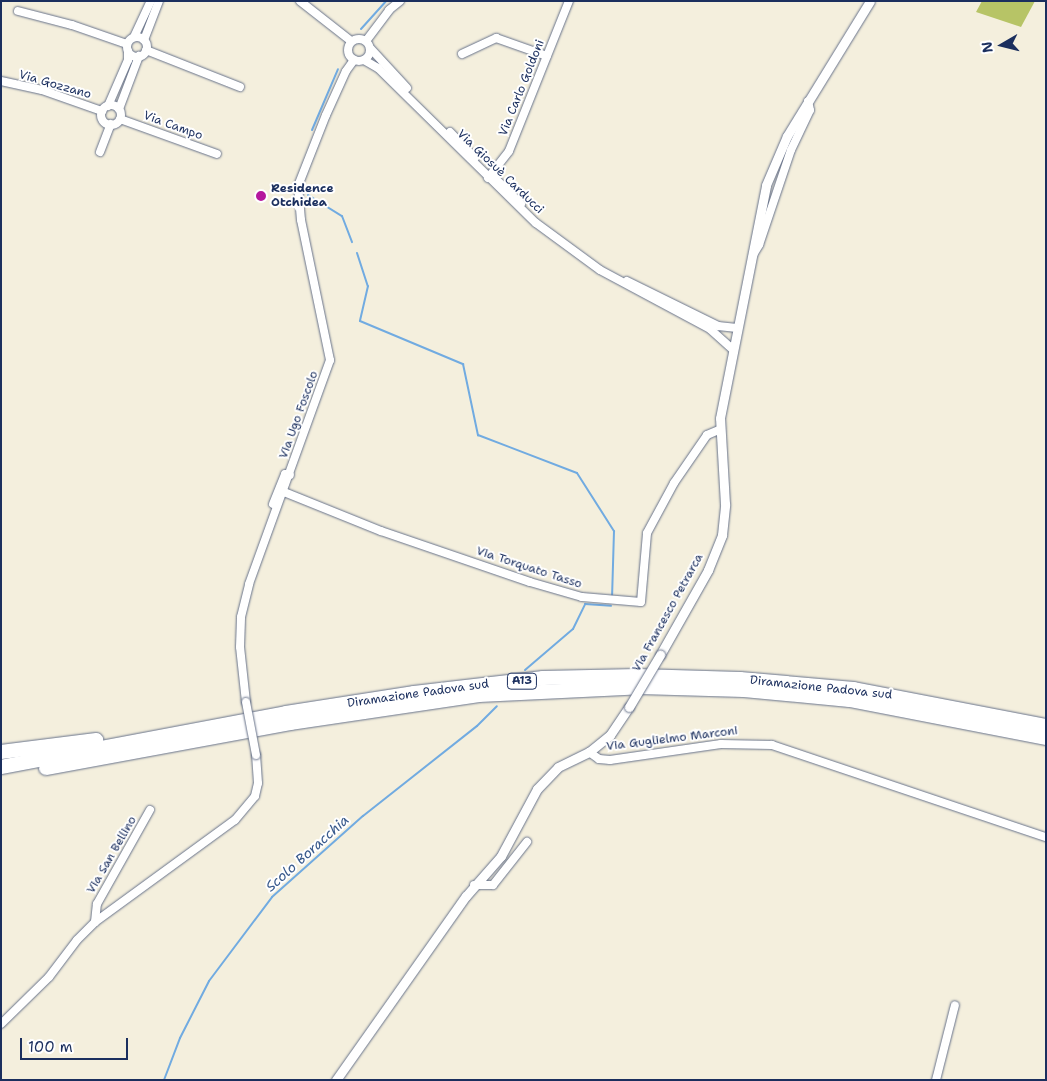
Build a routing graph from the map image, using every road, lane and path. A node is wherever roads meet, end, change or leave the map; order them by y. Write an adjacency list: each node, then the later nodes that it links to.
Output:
1 (151, 1): 8 (street)
2 (158, 1): 9 (street)
3 (300, 1): 10 (street)
4 (400, 1): 11 (street)
5 (569, 1): 17 (street, Via Carlo Goldoni)
6 (870, 1): 29 (street, Via Francesco Petrarca)
7 (18, 11): 12 (street)
8 (134, 37): 9 (street); 12 (street)
9 (144, 40): 14 (street)
10 (351, 41): 11 (street); 18 (street)
11 (366, 41): 13 (street)
12 (127, 48): 16 (street); 22 (street)
13 (371, 49): 19 (street); 28 (street, Via Giosuè Carducci)
14 (146, 50): 16 (street); 21 (street)
15 (462, 54): 17 (street)
16 (138, 56): 23 (street)
17 (547, 56): 28 (street, Via Carlo Goldoni)
18 (354, 60): 19 (street); 32 (street, Via Ugo Foscolo)
19 (364, 60): 28 (street, Via Giosuè Carducci)
20 (1, 82): 22 (street, Via Gozzano)
21 (240, 87)
22 (105, 108): 23 (street, Via Gozzano); 25 (street)
23 (119, 109): 24 (street)
24 (120, 119): 25 (street); 27 (street, Via Campo)
25 (111, 124): 26 (street)
26 (100, 152)
27 (217, 154)
28 (490, 176): 29 (street, Via Giosuè Carducci); 30 (street, Via Giosuè Carducci)
29 (737, 328): 30 (street, Via Francesco Petrarca)
30 (732, 349): 31 (street, Via Francesco Petrarca)
31 (719, 430): 33 (street, Via Torquato Tasso); 39 (street, Via Francesco Petrarca, bridge)
32 (290, 475): 33 (street, Via Ugo Foscolo); 34 (street)
33 (284, 492): 46 (street, Via Ugo Foscolo, bridge)
34 (273, 504)
35 (1046, 726): 36 (highway, Diramazione Padova sud / A13)
36 (208, 727): 38 (highway); 40 (highway, Diramazione Padova sud / A13)
37 (1046, 738): 41 (highway, Diramazione Padova sud / A13)
38 (1, 752)
39 (589, 752): 43 (street, Via Guglielmo Marconi); 45 (street, Via Guglielmo Marconi)
40 (1, 767)
41 (1, 777)
42 (150, 810): 46 (street, Via San Bellino)
43 (1046, 837)
44 (527, 842): 45 (street)
45 (474, 885): 49 (street, Via Guglielmo Marconi)
46 (95, 922): 48 (street)
47 (955, 1005): 50 (street)
48 (1, 1024)
49 (336, 1080)
50 (936, 1080)

